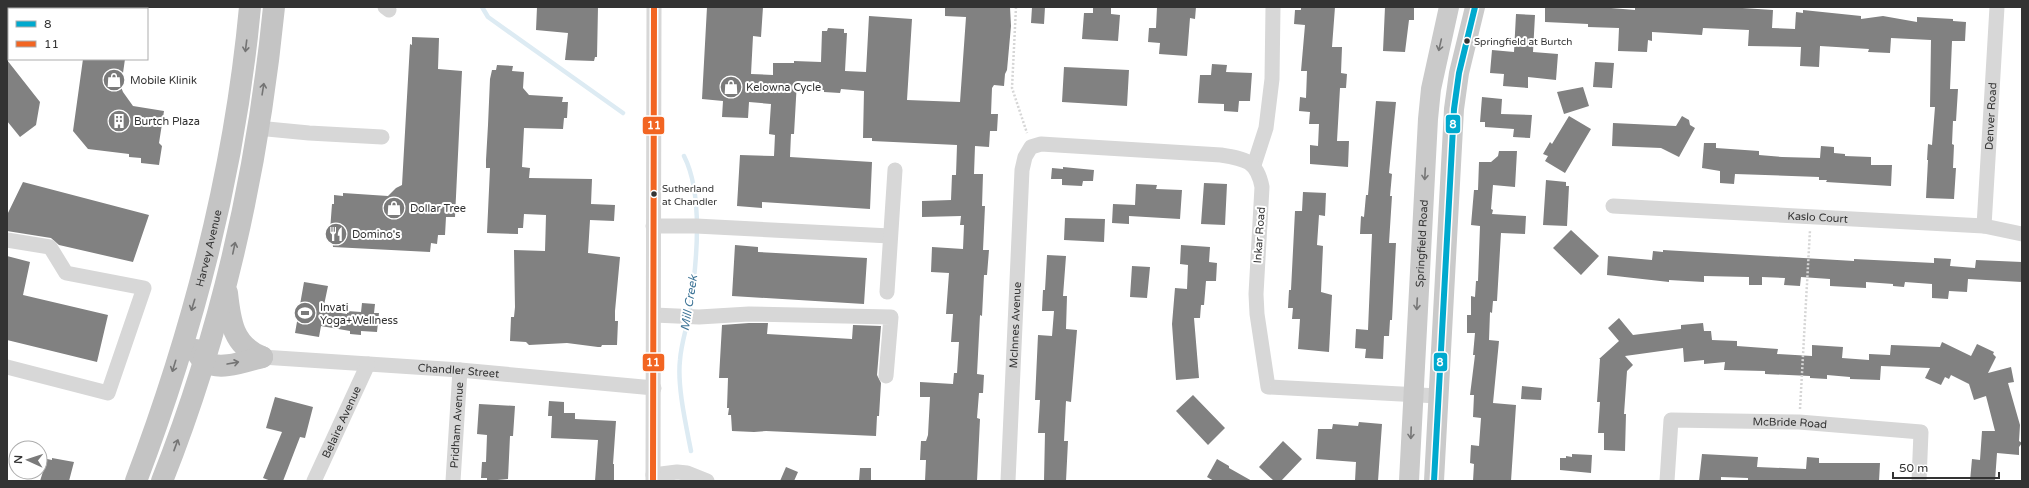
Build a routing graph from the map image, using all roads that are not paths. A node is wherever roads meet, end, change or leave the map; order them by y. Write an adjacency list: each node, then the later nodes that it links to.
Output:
1 (250, 7): 21 (highway, Harvey Avenue, one-way to 21)
2 (274, 7): 8 (highway, one-way to 2)
3 (654, 7): 13 (street)
4 (1273, 7): 10 (street)
5 (1449, 7): 29 (main road, Springfield Road, one-way to 29)
6 (1475, 7): 30 (main road)
7 (1997, 7): 14 (street, Denver Road)
8 (257, 128): 9 (street); 18 (highway, one-way to 8)
9 (382, 136)
10 (1254, 165): 29 (street, Inkar Road); 37 (street, McInnes Avenue)
11 (895, 170): 16 (street)
12 (1613, 206): 14 (street, Kaslo Court)
13 (653, 226): 16 (street); 20 (street)
14 (1984, 226): 15 (street, Kaslo Court)
15 (2022, 234)
16 (890, 236): 19 (street)
17 (7, 240): 25 (street)
18 (226, 286): 22 (highway); 23 (highway)
19 (887, 292)
20 (654, 315): 27 (street); 28 (street)
21 (186, 329): 23 (highway); 32 (highway, Harvey Avenue, one-way to 32)
22 (262, 357): 23 (highway, one-way to 22); 24 (street, Chandler Street)
23 (204, 362): 33 (highway, one-way to 23)
24 (368, 364): 26 (street, Chandler Street); 34 (street, Belaire Avenue)
25 (7, 367)
26 (460, 370): 28 (street, Chandler Street); 35 (street, Pridham Avenue)
27 (886, 376)
28 (654, 388): 31 (street)
29 (1412, 395): 30 (street, Inkar Road); 38 (main road, Springfield Road, one-way to 38)
30 (1438, 396): 39 (main road)
31 (653, 478): 36 (street)
32 (136, 481)
33 (162, 481)
34 (314, 481)
35 (453, 481)
36 (707, 481)
37 (1008, 481)
38 (1409, 481)
39 (1434, 481)
40 (1667, 481): 41 (street, McBride Road)
41 (1918, 481)

